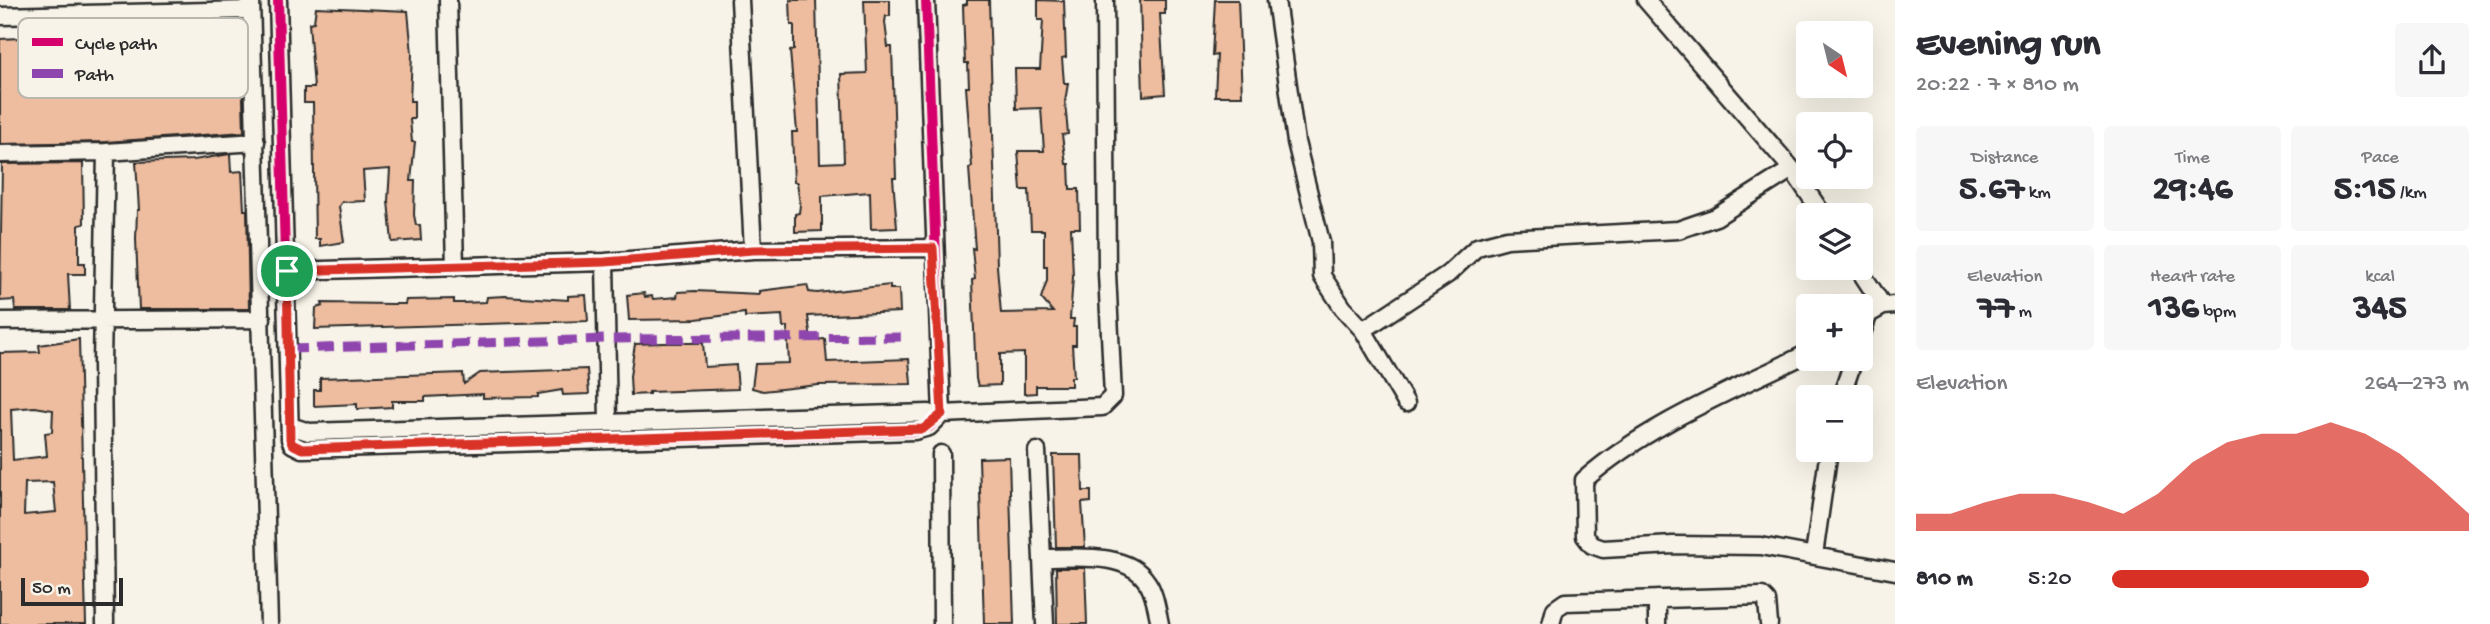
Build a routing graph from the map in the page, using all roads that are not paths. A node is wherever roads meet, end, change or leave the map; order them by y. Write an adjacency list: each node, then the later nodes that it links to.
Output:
1 (278, 0): 19 (street)
2 (448, 0): 18 (street)
3 (740, 0): 16 (street)
4 (926, 0): 15 (street)
5 (1105, 0): 28 (street)
6 (1276, 0): 25 (street)
7 (1646, 0): 13 (street)
8 (251, 5): 9 (street); 10 (street)
9 (0, 16)
10 (257, 142): 11 (street); 23 (street)
11 (106, 152): 12 (street); 22 (street)
12 (0, 154)
13 (1793, 169): 14 (street); 25 (street)
14 (1815, 203)
15 (933, 248): 16 (street); 28 (street)
16 (753, 250): 17 (street)
17 (605, 262): 18 (street); 29 (street)
18 (456, 267): 19 (street)
19 (287, 271): 30 (street)
20 (1863, 280): 21 (street)
21 (1877, 311)
22 (102, 318): 23 (street); 24 (street); 38 (street)
23 (262, 319): 39 (street)
24 (0, 321)
25 (1363, 330): 27 (street)
26 (1796, 359): 34 (street)
27 (1406, 403)
28 (939, 416): 29 (street); 30 (street)
29 (608, 423): 30 (street)
30 (289, 426)
31 (1037, 451): 35 (street)
32 (940, 454): 40 (street)
33 (1827, 462): 34 (street)
34 (1814, 555): 36 (street)
35 (1043, 558): 41 (street); 42 (street)
36 (1895, 570)
37 (1657, 599): 43 (street); 44 (street); 45 (street)
38 (105, 624)
39 (269, 624)
40 (942, 624)
41 (1045, 624)
42 (1160, 624)
43 (1551, 624)
44 (1657, 624)
45 (1769, 624)

